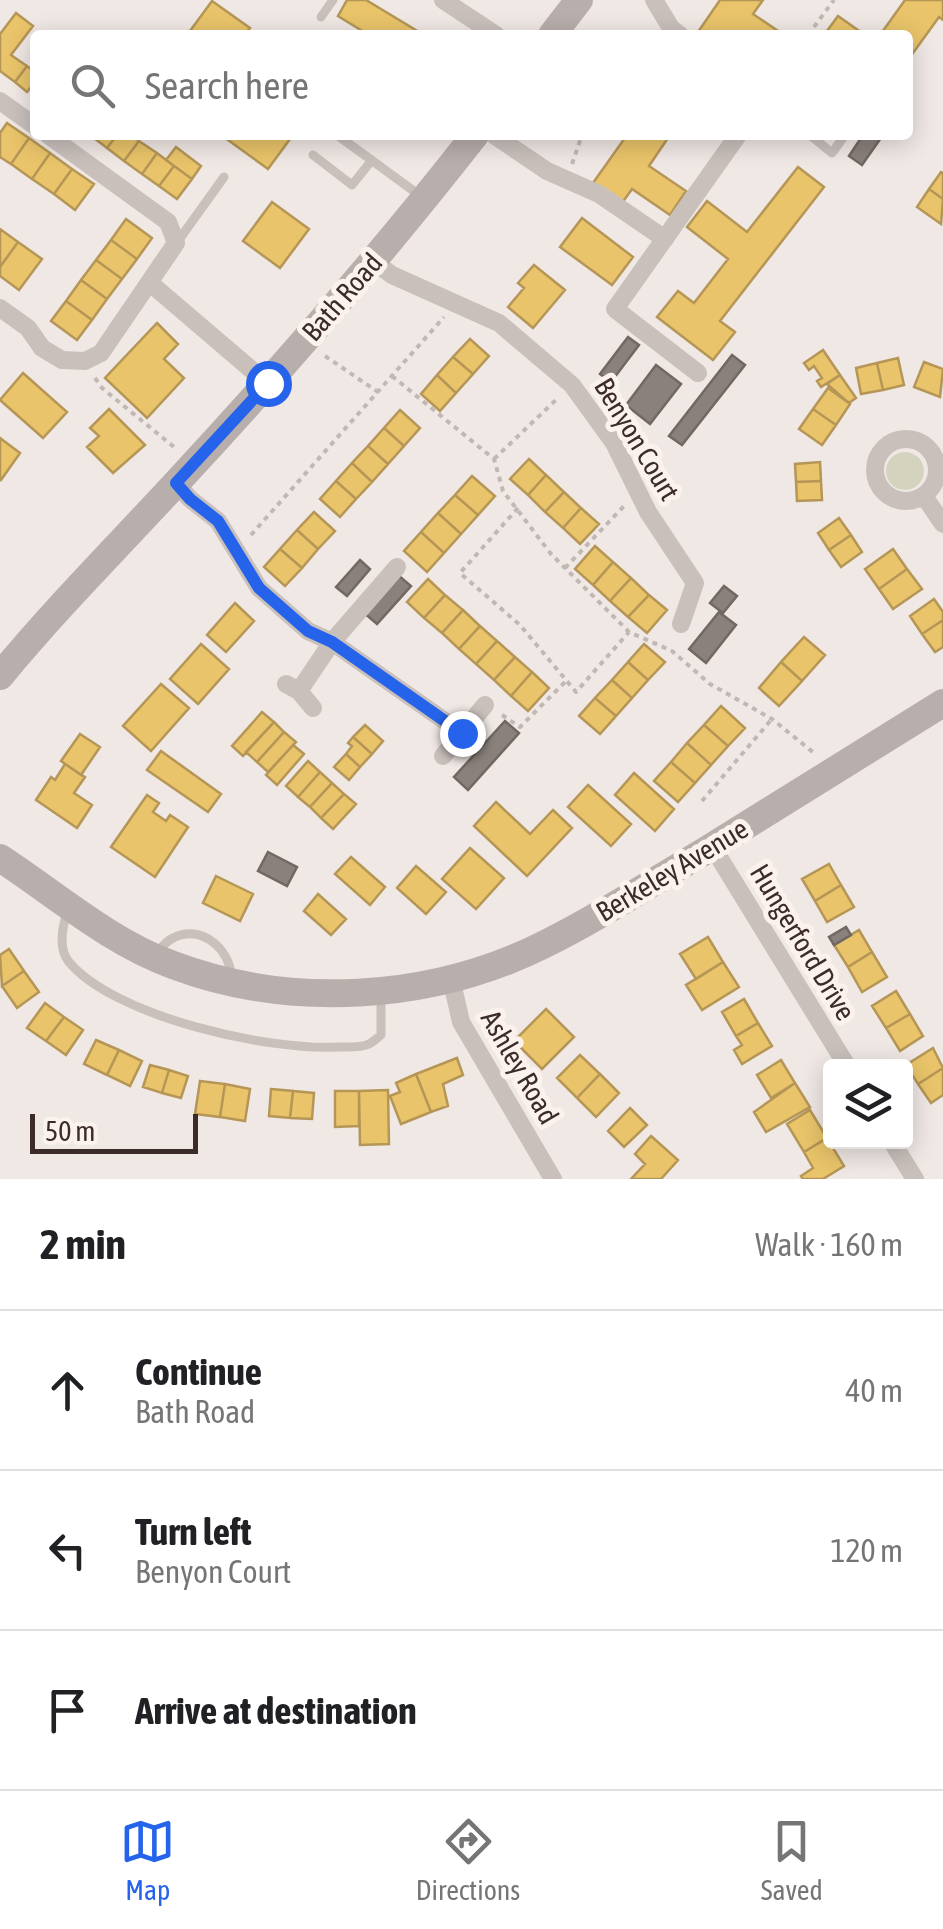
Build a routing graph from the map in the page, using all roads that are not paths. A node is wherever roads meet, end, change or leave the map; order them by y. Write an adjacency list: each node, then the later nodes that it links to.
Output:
1 (332, 0): 5 (lane)
2 (442, 0): 6 (street)
3 (578, 0): 7 (main road)
4 (654, 0): 8 (street)
5 (321, 17)
6 (488, 30)
7 (556, 30)
8 (674, 30)
9 (0, 101): 10 (street)
10 (30, 122)
11 (55, 140): 23 (street)
12 (344, 140): 19 (lane)
13 (471, 140): 21 (main road, Bath Road)
14 (501, 140): 22 (street)
15 (734, 140): 22 (street)
16 (816, 140): 17 (lane)
17 (842, 140)
18 (313, 155): 19 (lane)
19 (372, 160): 21 (lane)
20 (224, 177): 23 (lane)
21 (424, 199): 24 (main road, Bath Road)
22 (665, 239): 27 (street)
23 (176, 243): 25 (street)
24 (373, 261): 28 (main road, Bath Road); 33 (street, Benyon Court)
25 (150, 283): 26 (street); 28 (street)
26 (0, 308)
27 (698, 373)
28 (268, 383): 29 (main road, Bath Road)
29 (176, 483): 34 (street); 35 (main road, Bath Road)
30 (924, 496): 31 (street)
31 (943, 524)
32 (397, 567): 34 (street)
33 (681, 624)
34 (332, 642): 38 (street); 39 (street)
35 (0, 676)
36 (943, 703): 41 (main road, Berkeley Avenue)
37 (485, 705): 39 (street)
38 (312, 708)
39 (462, 733): 40 (street)
40 (444, 756)
41 (712, 846): 44 (main road, Berkeley Avenue); 46 (street, Hungerford Drive)
42 (5, 859): 43 (main road, Berkeley Avenue)
43 (69, 908): 45 (main road, Berkeley Avenue); 45 (lane)
44 (451, 978): 45 (main road, Berkeley Avenue); 48 (street, Ashley Road)
45 (381, 991)
46 (843, 1059)
47 (896, 1149): 49 (street)
48 (554, 1179)
49 (915, 1179)

